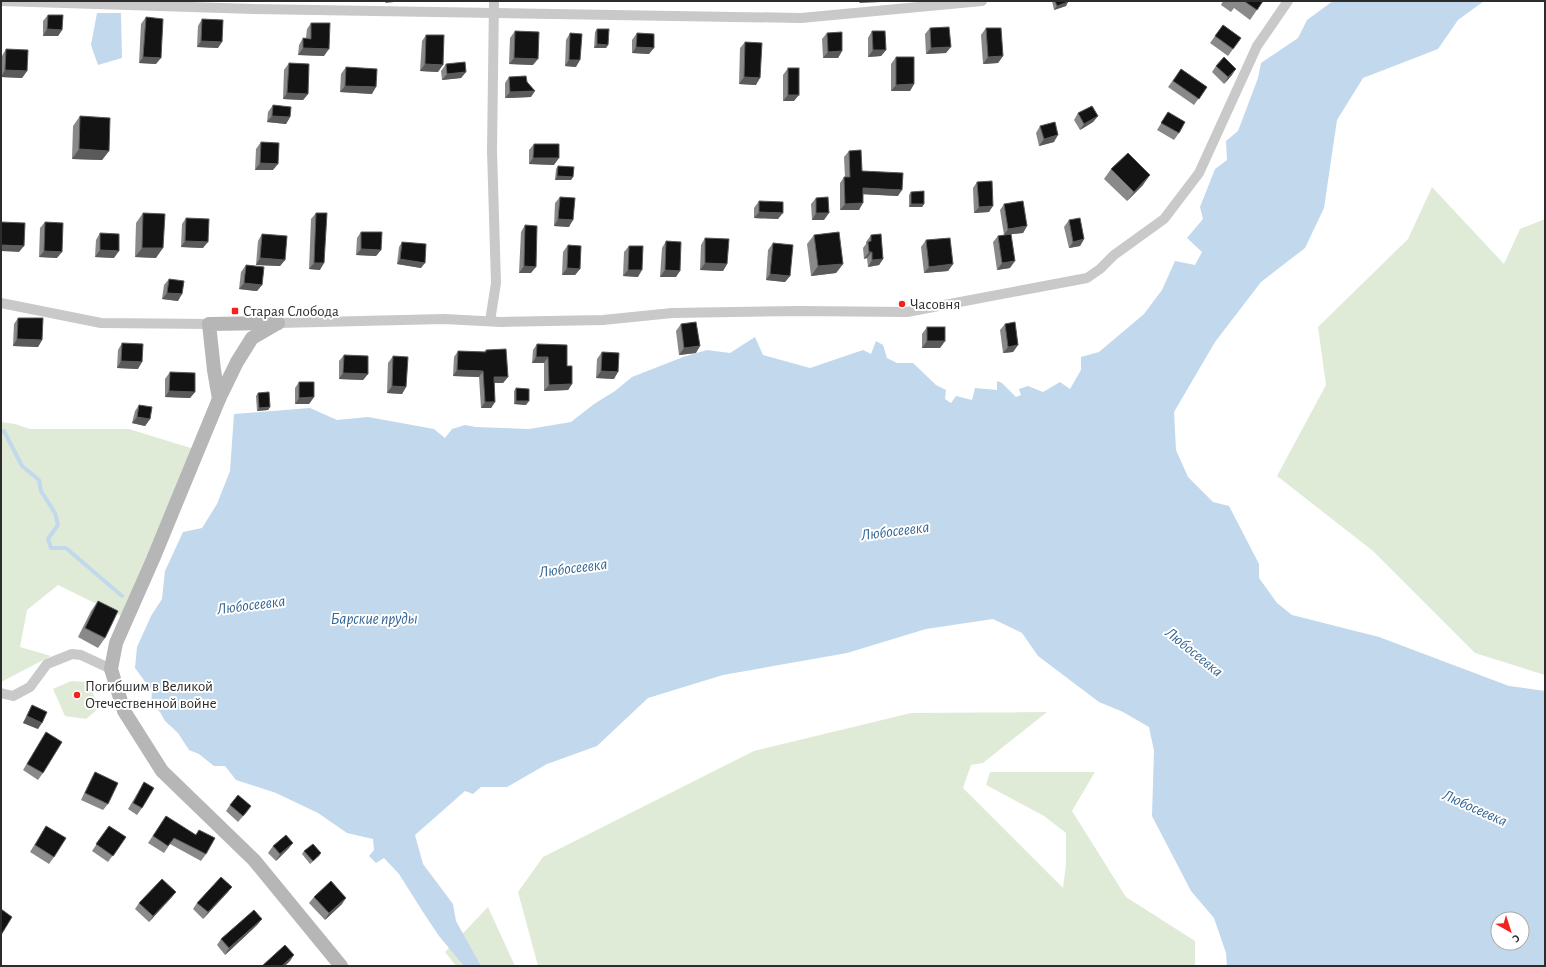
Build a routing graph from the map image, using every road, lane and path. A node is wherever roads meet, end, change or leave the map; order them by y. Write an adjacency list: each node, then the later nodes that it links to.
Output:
1 (1, 1): 5 (street)
2 (494, 1): 6 (street)
3 (982, 1): 6 (street)
4 (1288, 1): 8 (street)
5 (239, 5): 6 (street)
6 (493, 14): 8 (street)
7 (1, 303): 11 (street)
8 (490, 321): 10 (street)
9 (243, 323): 10 (street); 11 (street); 12 (street)
10 (278, 323): 12 (street)
11 (209, 324): 13 (street)
12 (252, 338): 13 (street)
13 (218, 399): 14 (street)
14 (111, 669): 15 (street); 16 (street)
15 (1, 693)
16 (341, 966)

